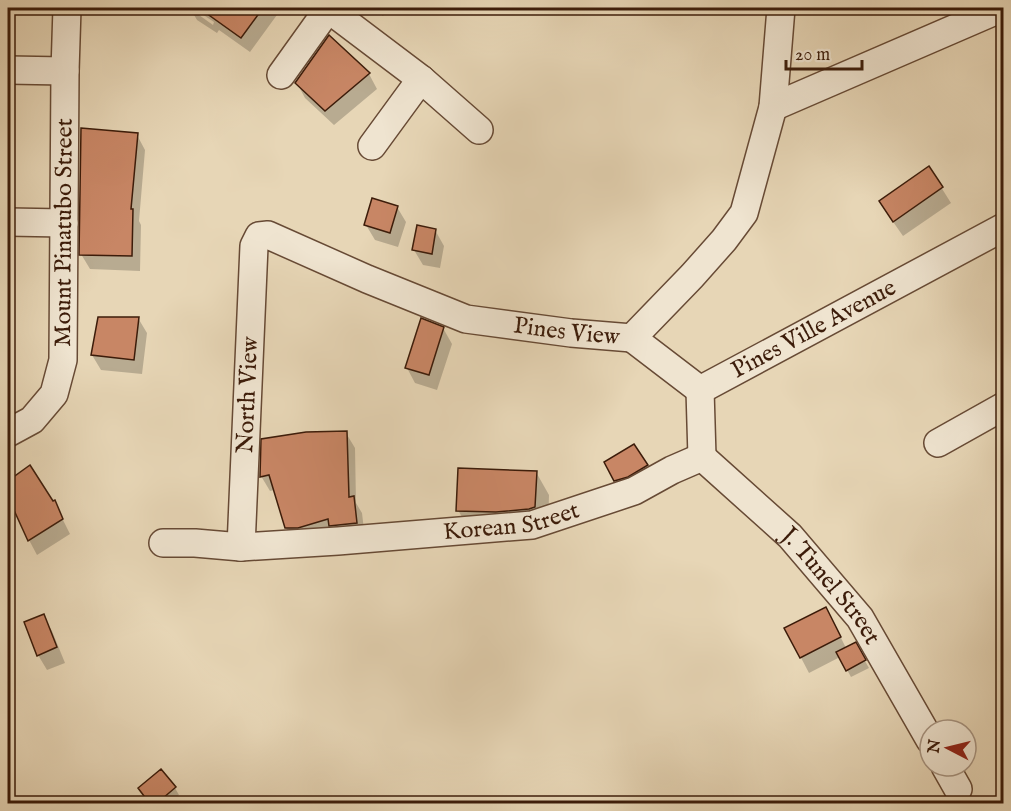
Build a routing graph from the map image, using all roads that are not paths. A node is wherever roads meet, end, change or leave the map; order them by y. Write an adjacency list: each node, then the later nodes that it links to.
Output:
1 (68, 8): 6 (street, Mount Pinatubo Street)
2 (328, 8): 7 (street); 8 (street)
3 (781, 8): 9 (street, Pines View)
4 (1002, 8): 9 (street)
5 (8, 70): 6 (street)
6 (65, 71): 13 (street, Mount Pinatubo Street)
7 (281, 75)
8 (421, 79): 10 (street); 11 (street)
9 (773, 107): 16 (street, Pines View)
10 (479, 130)
11 (372, 146)
12 (8, 222): 13 (street)
13 (64, 223): 19 (street, Mount Pinatubo Street)
14 (1004, 227): 17 (street, Pines Ville Avenue)
15 (254, 246): 16 (street, Pines View); 23 (street, North View)
16 (632, 338): 17 (street)
17 (700, 390): 21 (street)
18 (1004, 406): 20 (street)
19 (8, 433)
20 (938, 443)
21 (702, 457): 23 (street, Korean Street); 24 (street, J. Tunel Street)
22 (163, 543): 23 (street, Korean Street)
23 (241, 547)
24 (918, 719)

